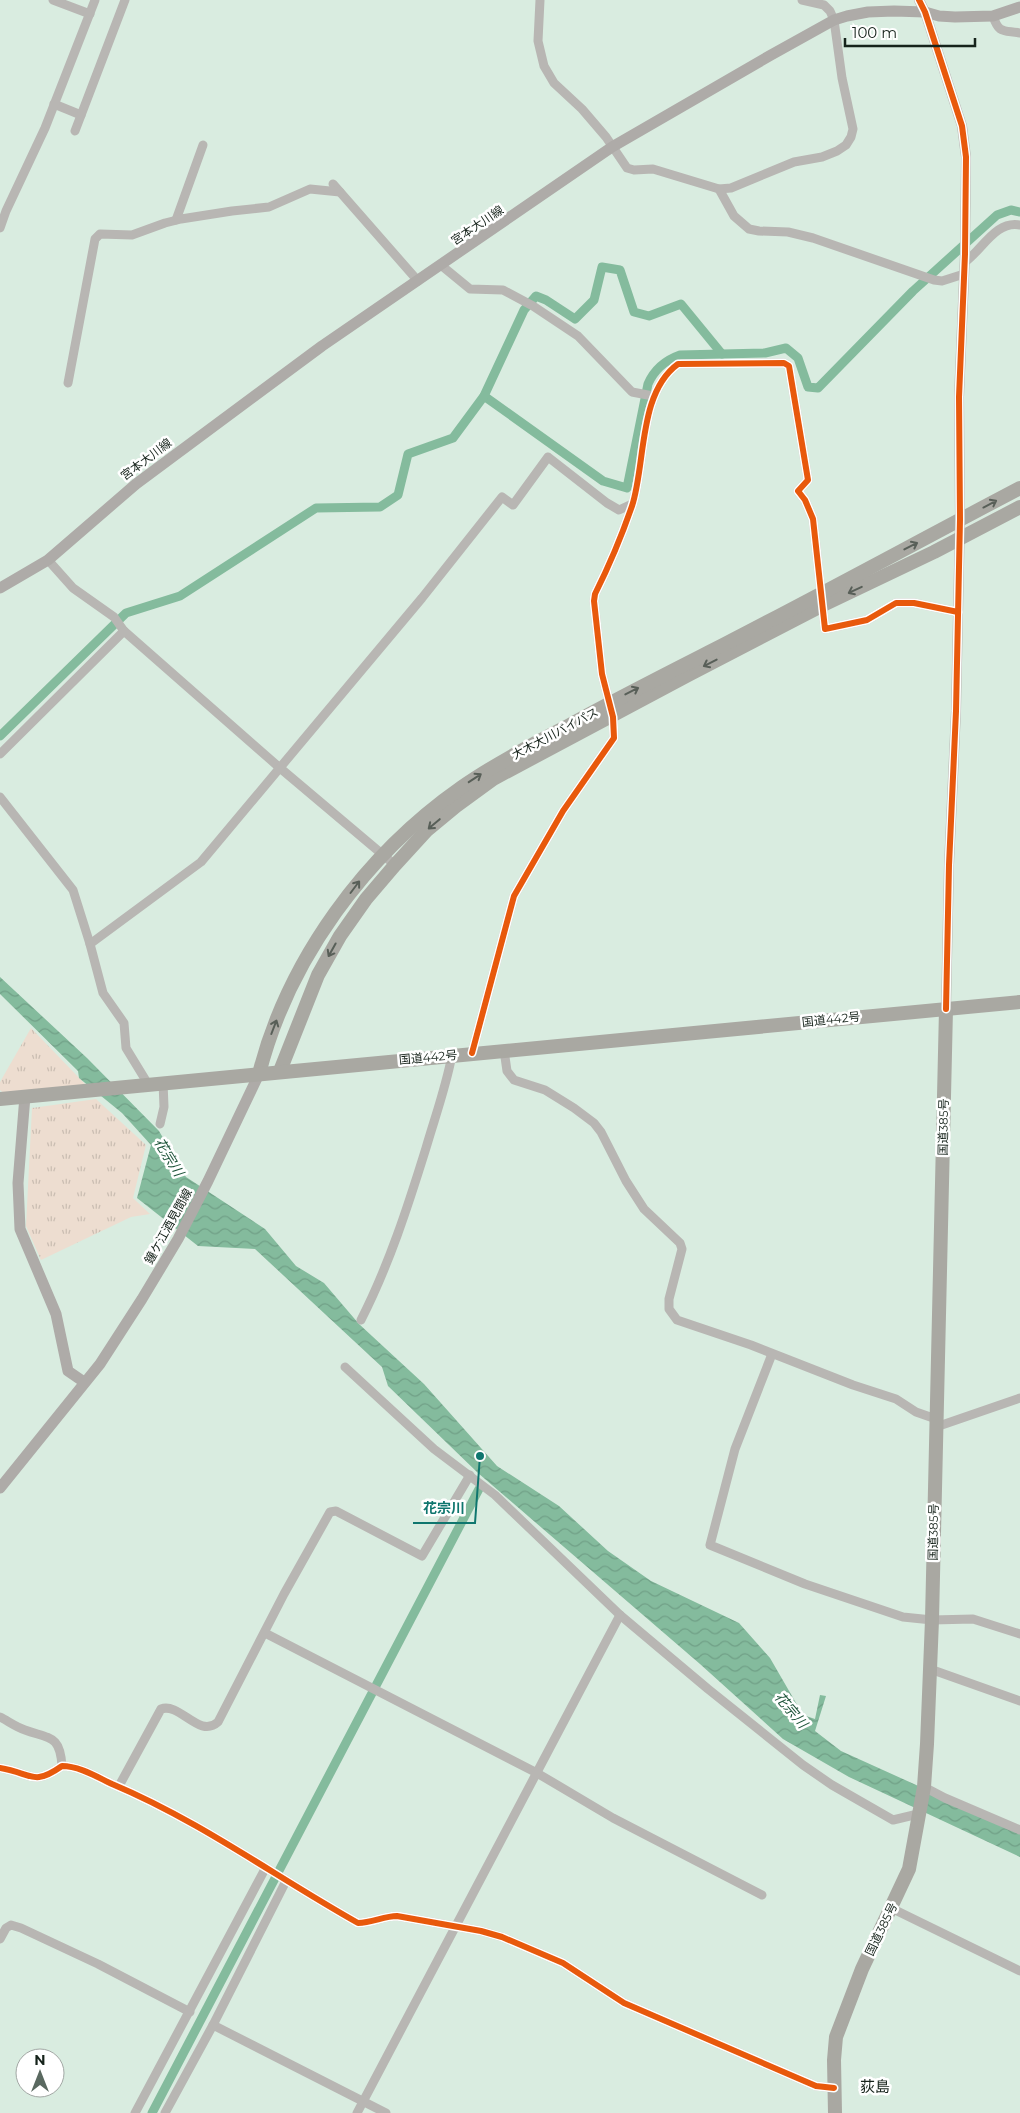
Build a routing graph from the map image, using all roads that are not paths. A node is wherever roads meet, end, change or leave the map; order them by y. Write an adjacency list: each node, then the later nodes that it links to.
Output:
1 (53, 0): 9 (street)
2 (95, 0): 9 (street)
3 (125, 0): 14 (street)
4 (540, 0): 17 (street)
5 (802, 0): 11 (street)
6 (919, 0): 8 (street)
7 (1020, 7): 10 (main road, 宮本大川線)
8 (925, 12): 10 (main road, 宮本大川線); 11 (main road, 宮本大川線); 24 (street)
9 (90, 14): 13 (street)
10 (993, 16): 12 (street)
11 (834, 20): 17 (main road, 宮本大川線); 19 (street)
12 (1020, 33)
13 (63, 108): 14 (street); 23 (street)
14 (81, 115): 15 (street)
15 (75, 131)
16 (203, 145): 21 (street)
17 (612, 147): 19 (street); 25 (main road, 宮本大川線)
18 (333, 184): 20 (street)
19 (719, 189): 26 (street)
20 (340, 192): 21 (street); 27 (street)
21 (176, 220): 28 (street)
22 (1020, 225): 24 (street)
23 (0, 228)
24 (965, 258): 26 (street)
25 (442, 266): 27 (main road, 宮本大川線); 29 (street)
26 (964, 274): 33 (street)
27 (418, 281): 35 (main road, 宮本大川線)
28 (68, 382)
29 (648, 395): 31 (street); 37 (street)
30 (1020, 488): 33 (highway, 大木大川バイパス, one-way to 30)
31 (632, 504): 40 (street); 42 (street)
32 (1020, 507): 34 (highway, 大木大川バイパス)
33 (960, 519): 34 (street); 37 (highway, 大木大川バイパス, one-way to 33)
34 (959, 539): 37 (highway, 大木大川バイパス, one-way to 37); 38 (street)
35 (48, 560): 36 (main road, 宮本大川線); 39 (street)
36 (0, 588)
37 (822, 600): 38 (street); 40 (highway, 大木大川バイパス)
38 (958, 612): 48 (street)
39 (122, 628): 41 (street); 42 (street)
40 (611, 710): 44 (highway, 大木大川バイパス, one-way to 40); 45 (highway, 大木大川バイパス, one-way to 45); 50 (street)
41 (0, 754)
42 (280, 768): 44 (street); 46 (street)
43 (0, 797): 46 (street)
44 (382, 854): 45 (street); 53 (highway, 大木大川バイパス, one-way to 44)
45 (395, 865): 52 (highway, 大木大川バイパス, one-way to 52)
46 (90, 944): 55 (street)
47 (1020, 1002): 48 (highway)
48 (946, 1009): 49 (highway, 国道442号); 64 (highway, 国道385号)
49 (504, 1050): 50 (highway, 国道442号); 60 (street)
50 (472, 1053): 51 (highway, 国道442号)
51 (452, 1055): 52 (highway, 国道442号); 59 (street)
52 (280, 1071): 53 (highway, 国道442号)
53 (250, 1075): 54 (highway, 国道442号); 62 (main road, 鐘ケ江酒見間線)
54 (163, 1082): 55 (highway, 国道442号); 58 (street)
55 (148, 1084): 56 (highway, 国道442号)
56 (25, 1096): 57 (highway, 国道442号); 62 (main road)
57 (0, 1099)
58 (160, 1124)
59 (361, 1320)
60 (772, 1354): 64 (street); 68 (street)
61 (345, 1368): 65 (street)
62 (84, 1382): 66 (main road, 鐘ケ江酒見間線)
63 (1020, 1398): 64 (street)
64 (936, 1423): 68 (highway, 国道385号)
65 (470, 1475): 67 (street); 69 (street)
66 (0, 1488)
67 (620, 1615): 76 (street); 79 (street)
68 (932, 1620): 70 (street); 71 (highway, 国道385号)
69 (265, 1633): 76 (street); 77 (street)
70 (1020, 1634)
71 (930, 1669): 72 (street); 78 (highway, 国道385号)
72 (1020, 1701)
73 (0, 1717): 74 (street)
74 (62, 1766): 75 (street); 77 (street)
75 (0, 1768)
76 (537, 1774): 82 (street); 84 (street)
77 (119, 1786): 81 (street)
78 (924, 1788): 79 (highway, 国道385号); 80 (street)
79 (919, 1812): 83 (highway, 国道385号)
80 (1020, 1830)
81 (276, 1874): 84 (street); 87 (street); 88 (street)
82 (762, 1895)
83 (891, 1908): 86 (street); 89 (highway, 国道385号)
84 (454, 1927): 89 (street); 90 (street)
85 (0, 1939): 87 (street)
86 (1020, 1971)
87 (190, 2012): 91 (street)
88 (213, 2025): 90 (street); 92 (street)
89 (834, 2088): 95 (highway, 国道385号)
90 (364, 2101): 93 (street); 94 (street)
91 (135, 2113)
92 (165, 2113)
93 (357, 2113)
94 (386, 2113)
95 (835, 2113)

